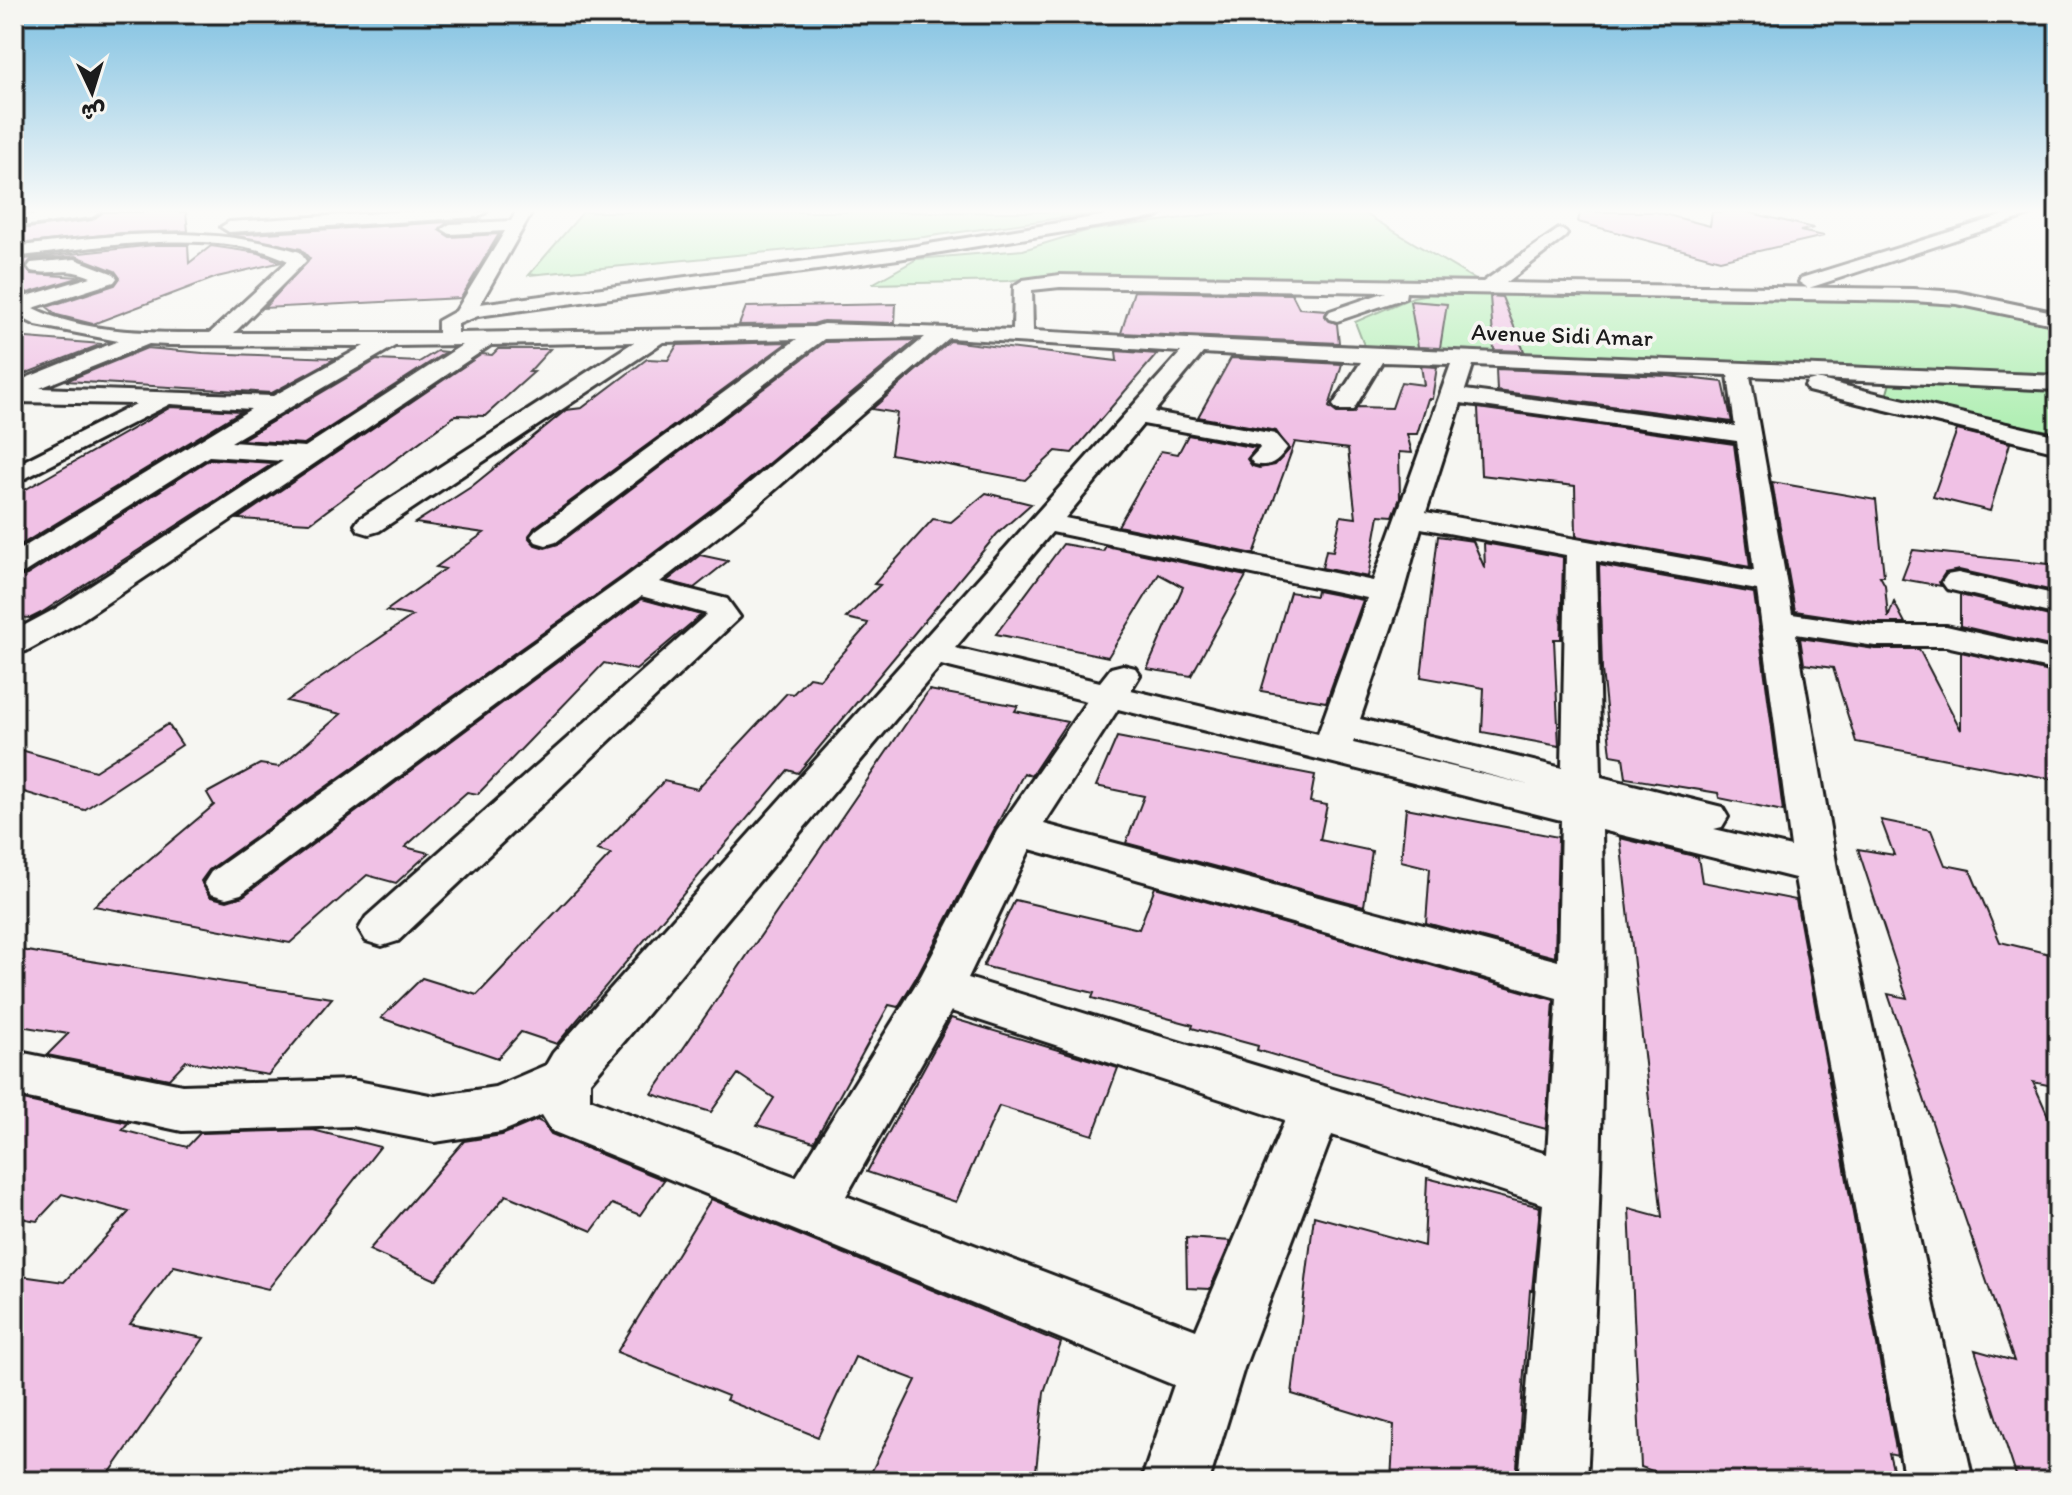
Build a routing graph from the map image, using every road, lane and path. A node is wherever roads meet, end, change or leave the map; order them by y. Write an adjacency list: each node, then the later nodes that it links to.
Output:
1 (95, 282): 12 (street)
2 (275, 282): 24 (street)
3 (484, 282): 13 (street)
4 (695, 282): 13 (street)
5 (1496, 282): 9 (street)
6 (1813, 282): 10 (street); 11 (street)
7 (1327, 283): 8 (street); 14 (street); 21 (street)
8 (1423, 286): 9 (street); 14 (street)
9 (1489, 287): 10 (street)
10 (1730, 292): 11 (street)
11 (1829, 294): 15 (street)
12 (15, 306): 16 (street, Avenue Sidi Amar)
13 (465, 313): 25 (street)
14 (1337, 315): 28 (street)
15 (2058, 319)
16 (43, 321): 18 (street); 22 (street, Avenue Sidi Amar)
17 (823, 330): 19 (street, Avenue Sidi Amar); 20 (street, Avenue Sidi Amar); 51 (street)
18 (14, 332)
19 (944, 332): 21 (street, Avenue Sidi Amar); 55 (street)
20 (659, 335): 23 (street, Avenue Sidi Amar); 50 (street)
21 (1023, 336): 27 (street, Avenue Sidi Amar)
22 (147, 337): 24 (street, Avenue Sidi Amar); 35 (street)
23 (487, 338): 25 (street, Avenue Sidi Amar); 45 (street)
24 (216, 339): 26 (street, Avenue Sidi Amar)
25 (448, 339): 26 (street, Avenue Sidi Amar)
26 (391, 340): 39 (street)
27 (1121, 344): 31 (street, Avenue Sidi Amar); 31 (street)
28 (1346, 355): 29 (street, Avenue Sidi Amar); 31 (street, Avenue Sidi Amar)
29 (1376, 355): 30 (street, Avenue Sidi Amar); 40 (street)
30 (1464, 358): 32 (street, Avenue Sidi Amar); 36 (street)
31 (1183, 363): 41 (street)
32 (1748, 369): 33 (street, Avenue Sidi Amar); 38 (street); 42 (street)
33 (1848, 372): 34 (street, Avenue Sidi Amar); 38 (street)
34 (2058, 383)
35 (21, 392): 37 (street)
36 (1452, 395): 42 (street); 48 (street)
37 (165, 397): 39 (street); 47 (street)
38 (1855, 397): 43 (street)
39 (277, 403): 44 (street)
40 (1345, 405)
41 (1137, 416): 46 (street); 49 (street)
42 (1748, 435): 57 (street)
43 (2058, 444)
44 (203, 448): 45 (street); 53 (street)
45 (309, 455): 60 (street)
46 (1263, 459)
47 (14, 476)
48 (1412, 518): 52 (street); 56 (street)
49 (1044, 522): 56 (street); 59 (street)
50 (369, 525)
51 (546, 536)
52 (1581, 549): 57 (street); 64 (street)
53 (14, 566)
54 (1958, 582): 58 (street)
55 (636, 585): 67 (street); 68 (street)
56 (1387, 593): 63 (street)
57 (1776, 603): 61 (street); 66 (street)
58 (2058, 605)
59 (939, 642): 62 (street); 72 (street)
60 (14, 644)
61 (2058, 661)
62 (1118, 683): 63 (street); 65 (street)
63 (1336, 738): 64 (street)
64 (1583, 798): 66 (street); 69 (street)
65 (1018, 831): 69 (street); 70 (street)
66 (1813, 856): 79 (street)
67 (226, 883)
68 (382, 929)
69 (1582, 986): 74 (street)
70 (939, 988): 73 (street); 75 (street)
71 (14, 1073): 72 (street)
72 (563, 1081): 75 (street)
73 (1316, 1108): 74 (street); 76 (street)
74 (1573, 1188): 78 (street)
75 (809, 1208): 76 (street)
76 (1212, 1368): 77 (street)
77 (1175, 1481)
78 (1553, 1481)
79 (1939, 1481)

